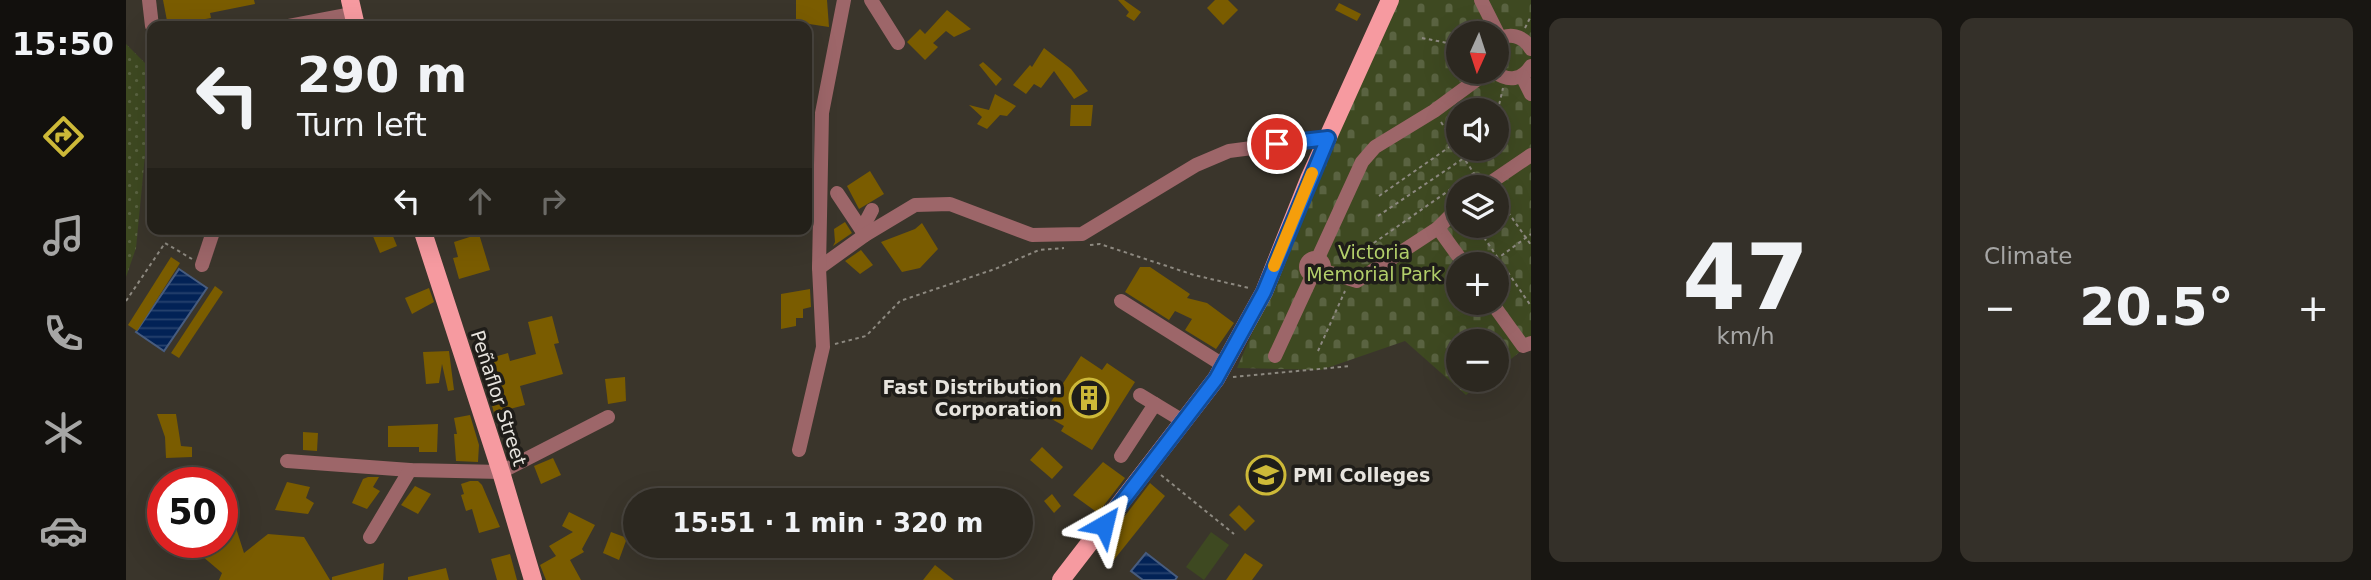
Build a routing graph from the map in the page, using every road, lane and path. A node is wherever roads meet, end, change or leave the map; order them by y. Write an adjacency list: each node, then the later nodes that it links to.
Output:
1 (149, 0): 7 (street)
2 (844, 0): 46 (street)
3 (871, 0): 12 (street)
4 (1390, 0): 20 (main road)
5 (1481, 0): 9 (street)
6 (353, 13): 8 (street)
7 (151, 21)
8 (314, 21)
9 (1490, 21)
10 (1422, 38): 13 (path)
11 (1509, 38): 14 (street)
12 (898, 43)
13 (1446, 43)
14 (1531, 49)
15 (1526, 71): 17 (street)
16 (1471, 84): 18 (street)
17 (1531, 94)
18 (1434, 111): 19 (path); 47 (street)
19 (1446, 129)
20 (1328, 138): 34 (street); 50 (main road)
21 (1446, 149): 28 (path)
22 (1531, 155): 26 (street)
23 (1460, 161): 31 (path)
24 (1466, 161): 25 (path)
25 (1474, 173): 42 (path)
26 (1497, 175)
27 (837, 193): 34 (street)
28 (1379, 196)
29 (872, 210): 34 (street)
30 (1509, 214): 38 (path)
31 (1378, 216)
32 (1446, 220): 33 (street)
33 (1438, 228): 43 (street); 49 (street)
34 (863, 232): 46 (street)
35 (1531, 234): 38 (path)
36 (212, 235): 45 (street)
37 (424, 235): 70 (main road, Peñaflor Street)
38 (1526, 238): 40 (path); 44 (path)
39 (1087, 245): 50 (path)
40 (1531, 245)
41 (1075, 246): 56 (path)
42 (1367, 247)
43 (1455, 252)
44 (1506, 252)
45 (202, 265): 52 (path)
46 (819, 268): 56 (street)
47 (1318, 269): 49 (street); 58 (street)
48 (1509, 274): 53 (path)
49 (1350, 281): 57 (path)
50 (1264, 292): 60 (main road)
51 (1121, 300): 60 (street)
52 (126, 301)
53 (1531, 306)
54 (1501, 315): 55 (street)
55 (1531, 343)
56 (823, 347): 65 (street)
57 (1318, 351)
58 (1275, 356)
59 (1351, 366): 60 (path)
60 (1219, 372): 64 (main road)
61 (1140, 395): 62 (street)
62 (1155, 404): 64 (street); 66 (street)
63 (608, 417): 70 (street)
64 (1183, 421): 68 (main road)
65 (799, 450)
66 (1121, 456)
67 (287, 461): 69 (street)
68 (1150, 465): 71 (path); 74 (main road)
69 (410, 470): 70 (street); 72 (street)
70 (501, 472): 73 (main road, Peñaflor Street)
71 (1234, 534)
72 (370, 537)
73 (533, 580)
74 (1061, 580)

